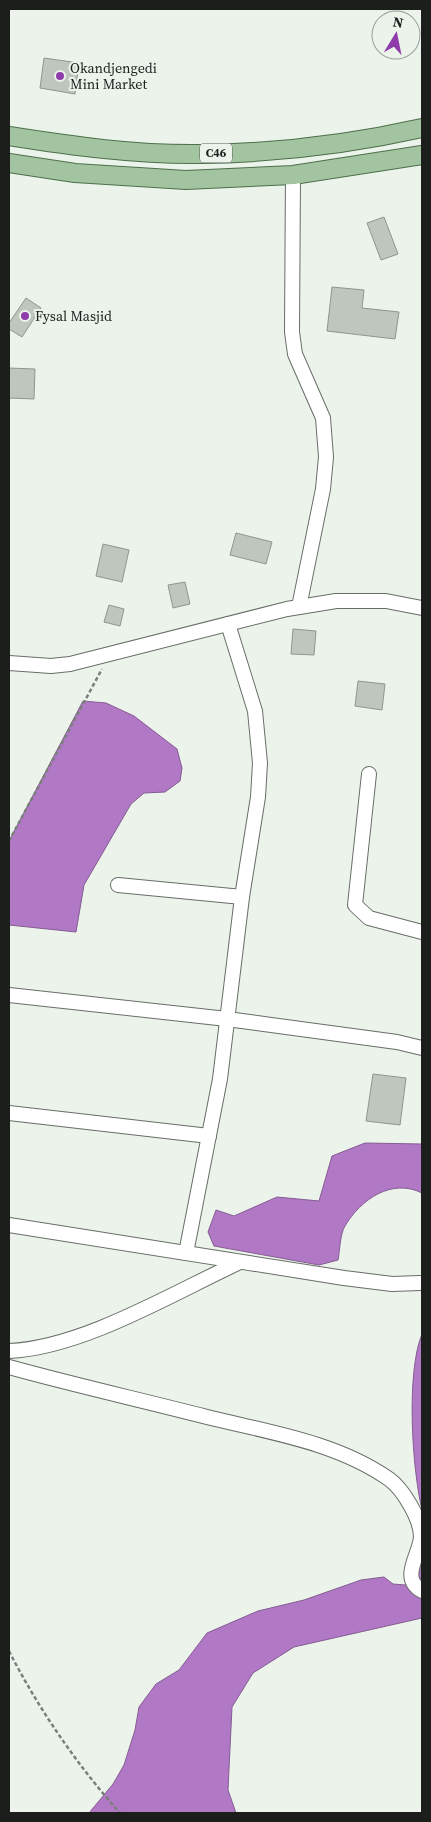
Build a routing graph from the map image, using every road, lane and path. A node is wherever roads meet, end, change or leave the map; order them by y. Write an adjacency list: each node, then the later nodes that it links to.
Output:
1 (422, 128): 2 (main road, C46)
2 (9, 136)
3 (422, 155): 5 (main road, C46)
4 (9, 162): 5 (main road, C46)
5 (293, 175): 6 (street)
6 (299, 607): 7 (street); 8 (street)
7 (422, 608)
8 (228, 624): 9 (street); 14 (street)
9 (112, 654): 10 (street); 12 (path)
10 (9, 663)
11 (370, 774): 15 (street)
12 (9, 841)
13 (118, 885): 14 (street)
14 (242, 897): 17 (street)
15 (422, 932)
16 (9, 995): 17 (street)
17 (227, 1019): 18 (street); 20 (street)
18 (422, 1048)
19 (9, 1113): 20 (street)
20 (209, 1136): 22 (street)
21 (9, 1225): 22 (street)
22 (186, 1252): 23 (street)
23 (240, 1262): 24 (street); 25 (street)
24 (420, 1283)
25 (9, 1351)
26 (9, 1367): 27 (street)
27 (422, 1591)
28 (9, 1651): 29 (path)
29 (120, 1813)

